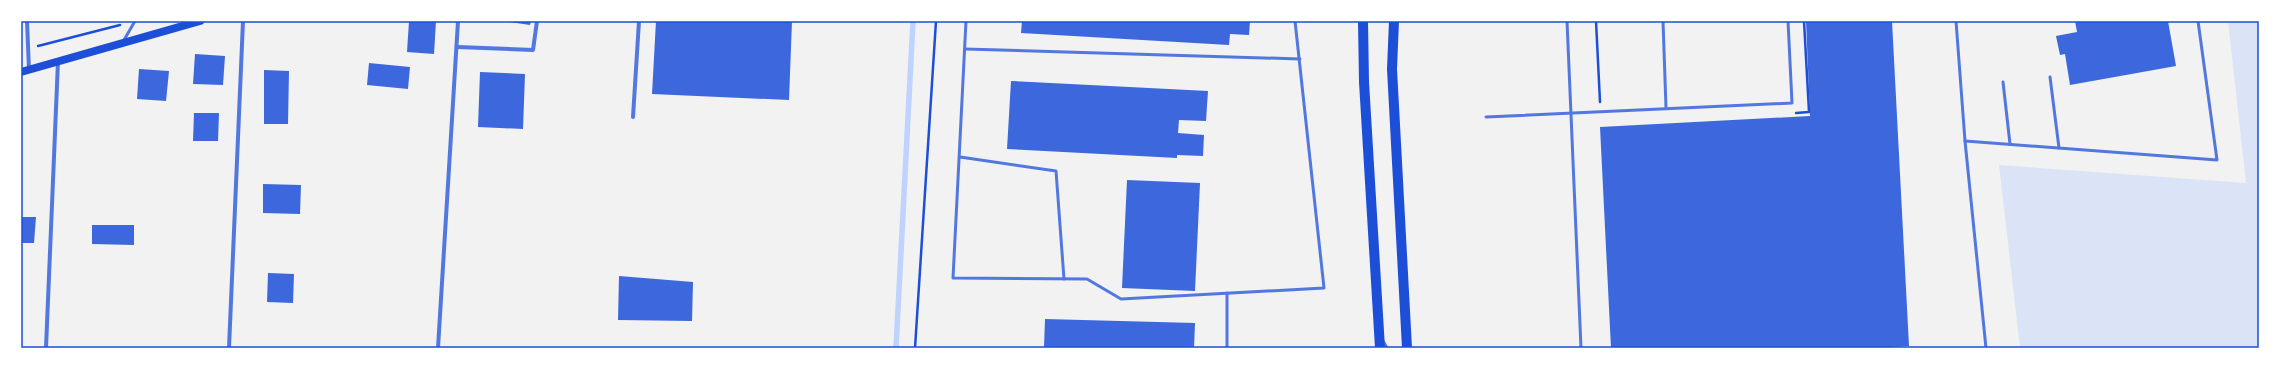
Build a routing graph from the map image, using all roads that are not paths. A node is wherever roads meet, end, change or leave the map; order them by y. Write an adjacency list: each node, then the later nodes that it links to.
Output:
1 (27, 21): 22 (street)
2 (135, 21): 17 (lane)
3 (200, 21): 17 (main road)
4 (243, 21): 37 (street)
5 (458, 21): 18 (street)
6 (537, 21): 18 (street)
7 (639, 21): 27 (street)
8 (966, 21): 19 (lane)
9 (1295, 21): 20 (lane)
10 (1363, 21): 35 (main road)
11 (1394, 21): 42 (main road)
12 (1567, 21): 26 (lane)
13 (1663, 21): 25 (lane)
14 (1788, 21): 25 (lane)
15 (1956, 21): 29 (lane)
16 (2198, 21): 31 (lane)
17 (123, 43): 21 (main road)
18 (456, 47): 38 (street)
19 (965, 49): 20 (lane); 32 (lane)
20 (1300, 59): 34 (lane)
21 (58, 61): 22 (main road); 36 (street)
22 (25, 71)
23 (2050, 77): 31 (lane)
24 (2003, 82): 30 (lane)
25 (1666, 108): 26 (lane)
26 (1571, 112): 28 (lane); 43 (lane)
27 (634, 117)
28 (1486, 117)
29 (1964, 141): 30 (lane); 44 (lane)
30 (2010, 144): 31 (lane)
31 (2059, 148)
32 (960, 157): 33 (lane); 33 (lane)
33 (1064, 279): 34 (lane)
34 (1227, 294): 39 (lane)
35 (1380, 334): 40 (main road); 41 (lane)
36 (46, 348)
37 (230, 348)
38 (438, 348)
39 (1227, 348)
40 (1380, 348)
41 (1387, 348)
42 (1407, 348)
43 (1581, 348)
44 (1986, 348)

